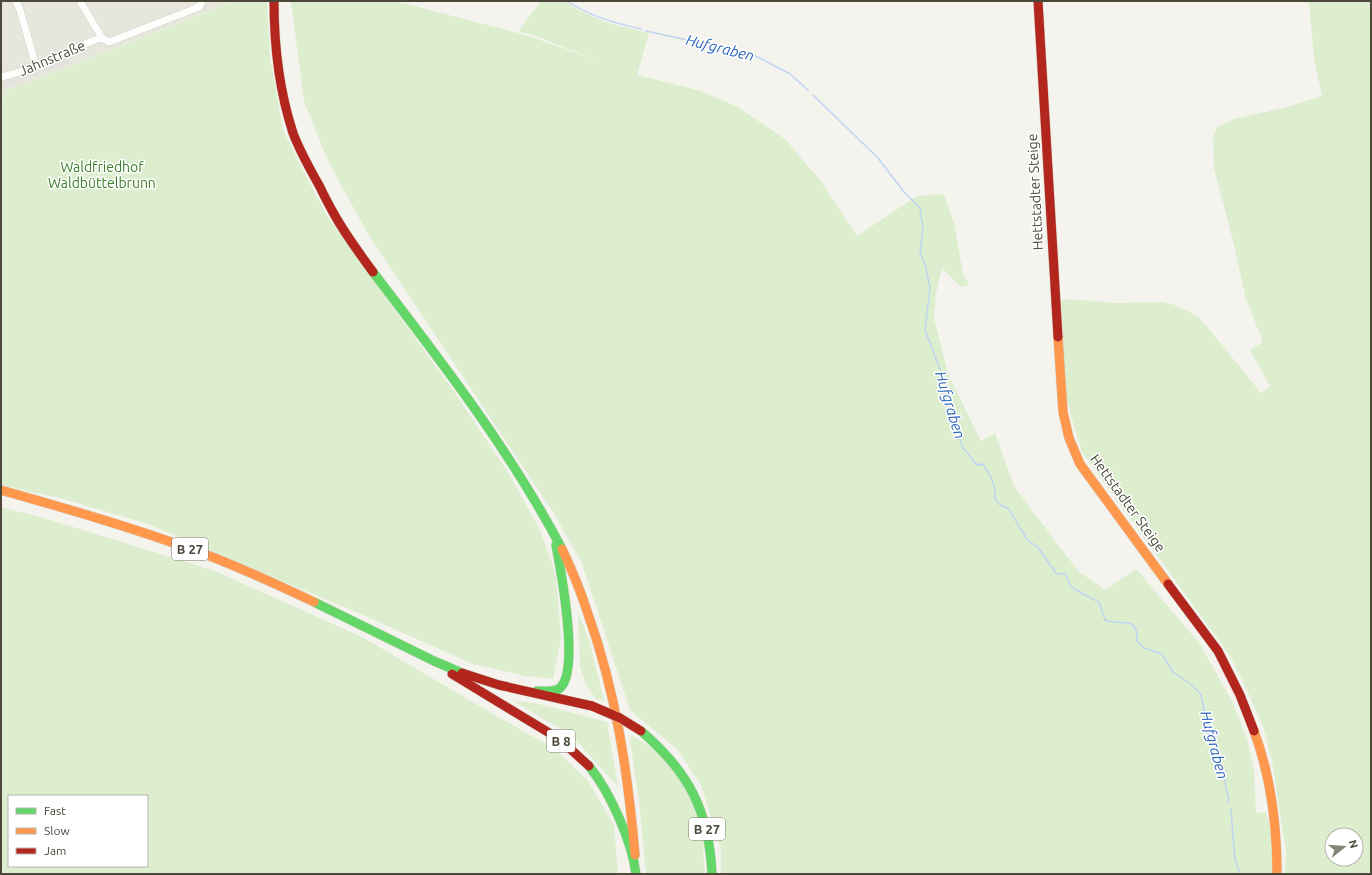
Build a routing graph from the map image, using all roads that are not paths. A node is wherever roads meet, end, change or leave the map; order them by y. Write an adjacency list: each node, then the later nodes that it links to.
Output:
1 (16, 1): 7 (street)
2 (80, 1): 6 (street)
3 (274, 1): 10 (main road)
4 (1038, 1): 15 (main road, Hettstadter Steige)
5 (201, 3): 6 (street)
6 (102, 38): 7 (street, Jahnstraße)
7 (36, 66): 8 (street, Jahnstraße)
8 (1, 77)
9 (1, 490): 11 (main road, B 27)
10 (552, 530): 12 (main road, B 27); 13 (main road)
11 (434, 661): 12 (main road, B 27); 13 (main road, B 8)
12 (530, 692): 14 (main road, B 27, bridge)
13 (636, 871)
14 (712, 874)
15 (1277, 874)

